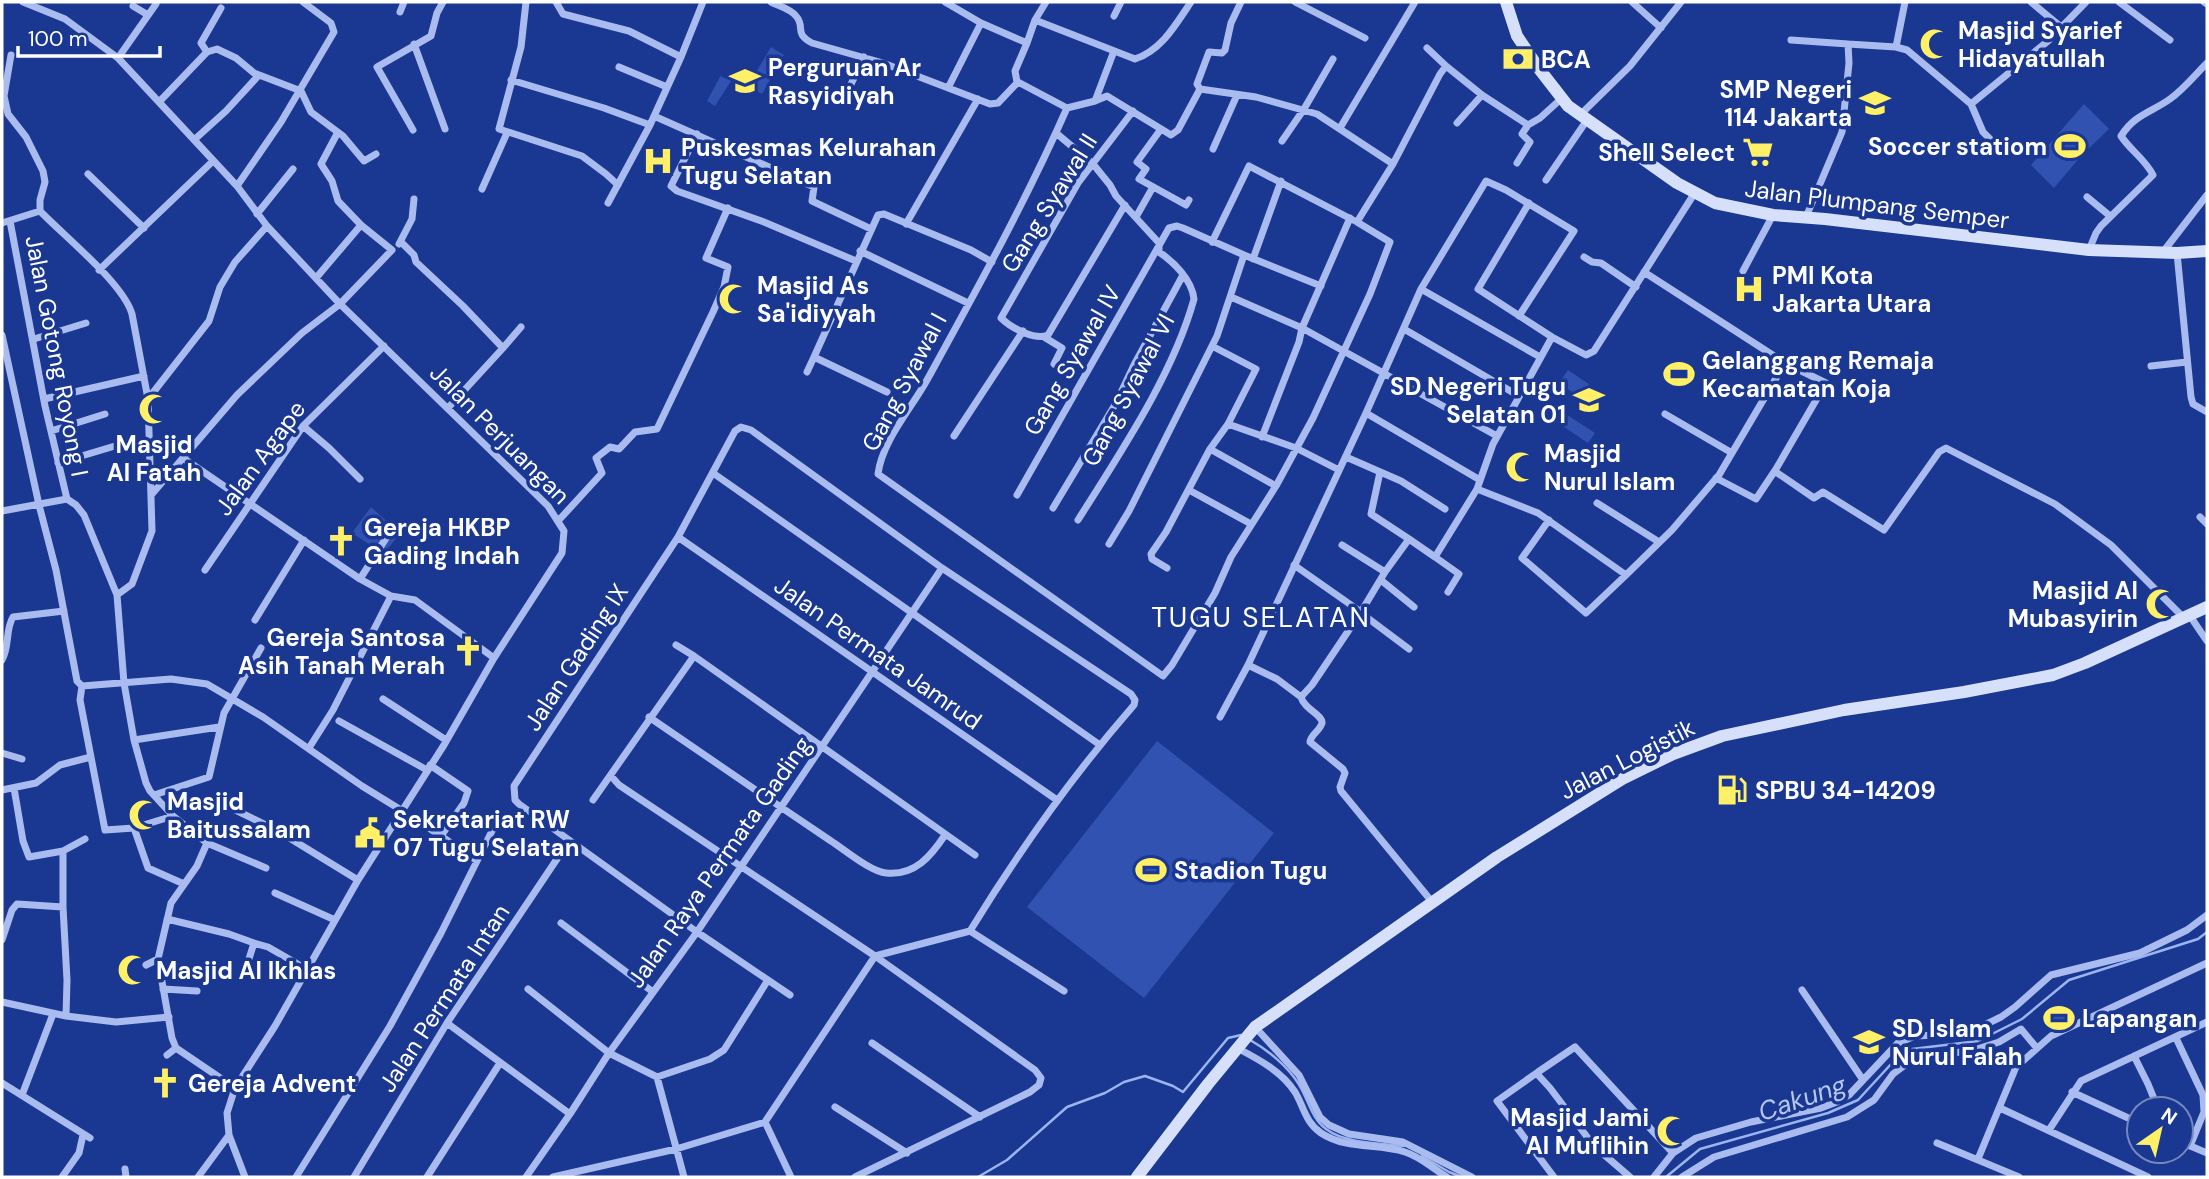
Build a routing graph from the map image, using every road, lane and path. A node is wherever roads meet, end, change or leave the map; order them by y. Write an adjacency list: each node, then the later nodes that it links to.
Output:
1 (23, 2): 48 (street, Jalan Perjuangan)
2 (303, 2): 59 (street)
3 (404, 2): 28 (street)
4 (443, 2): 39 (street)
5 (526, 2): 54 (street)
6 (556, 2): 46 (street)
7 (703, 2): 46 (street)
8 (771, 2): 47 (street)
9 (945, 2): 27 (street)
10 (967, 2): 27 (street)
11 (1046, 2): 31 (street)
12 (1121, 2): 30 (street)
13 (1191, 2): 43 (street)
14 (1241, 2): 58 (street)
15 (1295, 2): 35 (street)
16 (1415, 2): 76 (street)
17 (1506, 2): 62 (main road, Jalan Plumpang Semper)
18 (1632, 2): 34 (street)
19 (1681, 2): 34 (street)
20 (1905, 2): 41 (street)
21 (2031, 2): 33 (street)
22 (2085, 2): 33 (street)
23 (2119, 2): 37 (street)
24 (156, 4): 29 (street)
25 (133, 6): 29 (street)
26 (221, 8): 44 (street)
27 (962, 11): 32 (street)
28 (400, 12)
29 (148, 15): 48 (street)
30 (1114, 16)
31 (1035, 20): 38 (street); 43 (street)
32 (981, 23): 38 (street); 57 (street)
33 (2061, 27): 67 (street)
34 (1661, 28): 72 (street)
35 (1365, 38)
36 (1791, 40): 40 (street)
37 (2170, 40)
38 (1027, 43): 55 (street)
39 (414, 44): 77 (street); 79 (street)
40 (1848, 44): 41 (street); 115 (street)
41 (1896, 47): 67 (street)
42 (1427, 48): 52 (street)
43 (1114, 51): 65 (street)
44 (207, 52): 53 (street); 64 (street)
45 (11, 55): 110 (street)
46 (681, 57): 56 (street)
47 (864, 57): 57 (street); 66 (street)
48 (118, 58): 64 (street, Jalan Perjuangan)
49 (1333, 59): 69 (street)
50 (2207, 63): 113 (street)
51 (619, 66): 56 (street)
52 (1446, 66): 61 (street); 92 (street)
53 (260, 75): 59 (street); 84 (street)
54 (511, 80): 74 (street); 81 (street)
55 (1017, 82): 63 (street); 68 (street)
56 (667, 87): 71 (street)
57 (948, 88): 63 (street)
58 (1200, 89): 60 (street); 78 (street)
59 (300, 91): 80 (street); 98 (street)
60 (1237, 95): 69 (street); 86 (street)
61 (1482, 95): 73 (street); 75 (street)
62 (1562, 98): 72 (main road, Jalan Plumpang Semper); 75 (street)
63 (978, 99): 118 (street)
64 (160, 101): 84 (street, Jalan Perjuangan)
65 (1095, 102): 68 (street); 70 (street)
66 (842, 103)
67 (1971, 104): 87 (street)
68 (1067, 108): 82 (street, Gang Syawal I)
69 (1304, 109): 76 (street); 85 (street)
70 (1133, 111): 78 (street); 91 (street, Gang Syawal II)
71 (654, 117): 74 (street); 83 (street)
72 (1583, 118): 95 (street); 101 (main road, Jalan Plumpang Semper)
73 (1457, 123)
74 (650, 125): 97 (street)
75 (1528, 125): 90 (street)
76 (1340, 128): 92 (street)
77 (444, 129)
78 (1161, 129): 99 (street)
79 (413, 130)
80 (338, 132): 88 (street); 119 (street)
81 (507, 133): 97 (street); 100 (street)
82 (1056, 133): 91 (street); 136 (street, Gang Syawal I)
83 (697, 134): 109 (street); 122 (street)
84 (194, 140): 89 (street, Jalan Perjuangan)
85 (1282, 141)
86 (1213, 149)
87 (1998, 153)
88 (376, 154)
89 (213, 161): 98 (street, Jalan Perjuangan); 121 (street)
90 (1517, 163)
91 (1093, 164): 108 (street); 153 (street, Gang Syawal II)
92 (1394, 164): 116 (street)
93 (293, 169): 111 (street)
94 (88, 174): 121 (street)
95 (1546, 180)
96 (1281, 181): 116 (street); 124 (street); 134 (street)
97 (618, 185): 106 (street)
98 (237, 186): 111 (street, Jalan Perjuangan)
99 (1153, 187): 105 (street); 114 (street)
100 (482, 189)
101 (1694, 194): 112 (main road, Jalan Plumpang Semper); 139 (street)
102 (2207, 195): 130 (street)
103 (2087, 197): 113 (street)
104 (414, 199): 123 (street)
105 (1189, 200)
106 (608, 203)
107 (1529, 203): 144 (street); 148 (street); 148 (street)
108 (1125, 205): 114 (street); 155 (street)
109 (728, 208): 135 (street); 213 (street)
110 (40, 211): 117 (street); 137 (street)
111 (257, 214): 120 (street, Jalan Perjuangan)
112 (1773, 215): 115 (main road, Jalan Plumpang Semper); 138 (street)
113 (2110, 216): 127 (street)
114 (1136, 217): 125 (street)
115 (1806, 217): 127 (main road, Jalan Plumpang Semper)
116 (1353, 220): 142 (street); 161 (street)
117 (6, 222): 157 (street, Jalan Gotong Royong I)
118 (906, 224): 122 (street); 136 (street)
119 (361, 225): 126 (street); 141 (street)
120 (267, 226): 141 (street, Jalan Perjuangan); 174 (street)
121 (144, 228): 137 (street)
122 (871, 229): 128 (street)
123 (401, 242): 126 (street); 160 (street)
124 (1213, 242): 125 (street); 132 (street)
125 (1159, 243): 140 (street); 204 (street, Gang Syawal IV)
126 (392, 250): 147 (street)
127 (2090, 250): 130 (main road, Jalan Plumpang Semper)
128 (860, 251): 135 (street); 146 (street)
129 (2207, 251): 131 (main road, Jalan Plumpang Semper)
130 (2162, 253): 131 (main road, Jalan Plumpang Semper)
131 (2176, 253): 164 (street)
132 (1244, 256): 134 (street); 145 (street)
133 (1584, 257): 143 (street)
134 (1253, 259): 142 (street)
135 (856, 261): 162 (street)
136 (992, 262): 146 (street, Gang Syawal I)
137 (99, 270): 170 (street)
138 (1744, 271)
139 (1644, 272): 143 (street); 165 (street)
140 (1183, 275): 209 (street); 214 (street, Gang Syawal VI)
141 (316, 278): 147 (street, Jalan Perjuangan)
142 (1321, 286): 151 (street)
143 (1636, 287): 156 (street)
144 (1421, 289): 152 (street); 163 (street)
145 (1231, 297): 151 (street); 159 (street)
146 (968, 303): 216 (street, Gang Syawal I)
147 (340, 304): 158 (street, Jalan Perjuangan); 191 (street)
148 (1519, 316): 156 (street)
149 (86, 323): 157 (street)
150 (521, 327): 160 (street)
151 (1303, 328): 161 (street); 185 (street)
152 (1404, 329): 169 (street); 172 (street)
153 (1023, 331): 155 (street); 183 (street)
154 (2, 335): 208 (street)
155 (1043, 337): 166 (street)
156 (1552, 337): 163 (street)
157 (34, 339): 173 (street, Jalan Gotong Royong I)
158 (384, 346): 175 (street, Jalan Perjuangan); 181 (street, Jalan Agape)
159 (1212, 346): 180 (street); 223 (street)
160 (503, 348): 175 (street)
161 (1344, 351): 169 (street); 187 (street)
162 (814, 357): 168 (street); 171 (street)
163 (1540, 357): 172 (street)
164 (2187, 362): 167 (street); 176 (street)
165 (1784, 363): 189 (street); 194 (street)
166 (1054, 364)
167 (2151, 366)
168 (807, 372)
169 (1384, 373): 177 (street); 184 (street)
170 (144, 376): 173 (street); 174 (street)
171 (887, 393)
172 (1519, 396): 184 (street)
173 (44, 398): 182 (street, Jalan Gotong Royong I)
174 (148, 399): 186 (street)
175 (447, 408): 213 (street, Jalan Perjuangan)
176 (2207, 412)
177 (1366, 413): 190 (street); 199 (street)
178 (106, 414): 182 (street)
179 (1665, 414): 189 (street)
180 (1228, 424): 185 (street); 188 (street)
181 (303, 426): 198 (street); 206 (street, Jalan Agape)
182 (51, 431): 192 (street, Jalan Gotong Royong I)
183 (954, 436)
184 (1497, 436): 199 (street)
185 (1262, 437): 187 (street)
186 (150, 440): 192 (street); 203 (street)
187 (1296, 448): 193 (street); 200 (street)
188 (1210, 449): 200 (street); 202 (street)
189 (1732, 453): 197 (street)
190 (1346, 457): 193 (street); 195 (street)
191 (183, 458): 203 (street); 206 (street)
192 (58, 463): 205 (street, Jalan Gotong Royong I)
193 (1339, 470): 226 (street)
194 (1776, 471): 197 (street); 242 (street)
195 (1380, 472): 210 (street); 220 (street)
196 (713, 473): 219 (street, Jalan Gading IX); 227 (street, Jalan Gading IX); 241 (street)
197 (1716, 478): 222 (street)
198 (360, 479)
199 (1480, 480): 201 (street)
200 (1276, 486): 216 (street)
201 (1477, 489): 215 (street); 225 (street)
202 (1189, 490): 216 (street); 228 (street)
203 (152, 494): 235 (street)
204 (1017, 495)
205 (67, 499): 208 (street); 235 (street)
206 (249, 503): 221 (street); 229 (street, Jalan Agape)
207 (1597, 503): 222 (street)
208 (39, 505): 211 (street); 239 (street)
209 (1053, 508)
210 (1445, 509)
211 (2, 510)
212 (2200, 517): 217 (street)
213 (559, 520): 249 (street, Jalan Perjuangan)
214 (1078, 520)
215 (1549, 520): 231 (street); 231 (street)
216 (1251, 524)
217 (2207, 524)
218 (388, 535): 232 (street)
219 (678, 537): 252 (street, Jalan Permata Jamrud); 287 (street, Jalan Gading IX)
220 (1409, 539): 225 (street); 230 (street)
221 (304, 540): 232 (street); 243 (street)
222 (1659, 542): 231 (street)
223 (1109, 544)
224 (1342, 545): 230 (street)
225 (1435, 557): 234 (street)
226 (1294, 565): 240 (street); 251 (street)
227 (942, 568): 241 (street, Jalan Raya Permata Gading); 264 (street)
228 (1167, 568)
229 (205, 570)
230 (1385, 572): 233 (street)
231 (1626, 575)
232 (360, 579): 236 (street)
233 (1381, 581): 237 (street); 240 (street)
234 (1448, 592)
235 (117, 595): 253 (street)
236 (391, 596): 249 (street); 265 (street)
237 (1414, 607)
238 (2207, 607): 242 (main road, Jalan Logistik)
239 (64, 611): 250 (street); 254 (street)
240 (1361, 613): 247 (street); 255 (street)
241 (911, 614): 252 (street, Jalan Raya Permata Gading); 264 (street)
242 (2187, 617): 244 (street); 297 (main road, Jalan Logistik)
243 (255, 620)
244 (2207, 640)
245 (676, 645): 248 (street)
246 (261, 648): 256 (street)
247 (1409, 649)
248 (694, 656): 258 (street); 266 (street)
249 (494, 658): 263 (street, Jalan Perjuangan)
250 (2, 660)
251 (1248, 665): 255 (street); 259 (street)
252 (873, 674): 266 (street, Jalan Raya Permata Gading); 276 (street, Jalan Permata Jamrud)
253 (124, 683): 254 (street); 256 (street); 262 (street)
254 (82, 686): 268 (street)
255 (1301, 697): 297 (street)
256 (232, 698): 261 (street); 265 (street)
257 (383, 699): 263 (street)
258 (649, 717): 271 (street); 278 (street)
259 (1220, 717)
260 (339, 721): 270 (street)
261 (219, 727): 262 (street); 274 (street)
262 (134, 740): 274 (street)
263 (446, 740): 270 (street, Jalan Perjuangan)
264 (1100, 745): 276 (street)
265 (309, 748): 279 (street)
266 (822, 749): 278 (street, Jalan Raya Permata Gading); 284 (street)
267 (2, 753): 269 (street)
268 (91, 757): 272 (street); 282 (street)
269 (22, 759)
270 (429, 768): 279 (street, Jalan Perjuangan); 285 (street)
271 (611, 776): 275 (street); 293 (street)
272 (14, 788): 273 (street); 289 (street)
273 (2, 790)
274 (154, 795): 280 (street)
275 (593, 800)
276 (1057, 800): 303 (street)
277 (219, 802): 294 (street)
278 (780, 807): 284 (street); 293 (street, Jalan Raya Permata Gading)
279 (401, 810): 294 (street, Jalan Perjuangan)
280 (173, 816): 282 (street); 288 (street)
281 (495, 825): 291 (street)
282 (134, 828): 295 (street)
283 (429, 828): 285 (street)
284 (945, 835): 290 (street)
285 (441, 836): 291 (street)
286 (85, 839): 289 (street)
287 (569, 841): 304 (street); 326 (street, Jalan Permata Intan)
288 (206, 843): 292 (street); 295 (street)
289 (62, 851): 298 (street)
290 (975, 855)
291 (476, 860): 361 (street)
292 (266, 867)
293 (740, 867): 304 (street, Jalan Raya Permata Gading); 307 (street)
294 (358, 880): 301 (street, Jalan Perjuangan)
295 (184, 884): 300 (street)
296 (275, 893): 301 (street)
297 (1433, 903): 327 (main road, Jalan Logistik)
298 (63, 907): 305 (street); 323 (street)
299 (2207, 915): 338 (street)
300 (167, 919): 306 (street); 308 (street)
301 (335, 920): 312 (street, Jalan Perjuangan)
302 (561, 923): 319 (street)
303 (970, 931): 307 (street); 318 (street)
304 (697, 933): 313 (street); 319 (street, Jalan Raya Permata Gading)
305 (2, 940)
306 (254, 943): 309 (street); 312 (street)
307 (875, 956): 348 (street); 349 (street)
308 (158, 959): 311 (street); 314 (street)
309 (248, 962)
310 (2207, 963): 330 (street)
311 (146, 965)
312 (308, 970): 340 (street, Jalan Perjuangan)
313 (768, 980): 320 (street); 337 (street)
314 (163, 989): 317 (street); 324 (street)
315 (528, 989): 332 (street)
316 (1802, 990): 338 (street)
317 (197, 991)
318 (1064, 991)
319 (653, 992): 332 (street, Jalan Raya Permata Gading)
320 (790, 995)
321 (2, 1002): 322 (street)
322 (53, 1014): 323 (street); 342 (street)
323 (66, 1016): 324 (street)
324 (169, 1017): 331 (street)
325 (2207, 1022): 328 (street)
326 (447, 1023): 335 (street); 362 (street, Jalan Permata Intan)
327 (1247, 1037): 369 (main road, Jalan Logistik); 370 (street); 371 (street)
328 (2176, 1038): 334 (street); 351 (street)
329 (872, 1043): 348 (street)
330 (2036, 1047): 345 (street); 375 (street)
331 (176, 1048): 333 (street); 340 (street)
332 (609, 1053): 337 (street); 346 (street, Jalan Raya Permata Gading)
333 (167, 1055)
334 (2134, 1056): 341 (street); 343 (street)
335 (500, 1063): 346 (street); 363 (street)
336 (1538, 1072): 356 (street); 372 (street); 373 (street)
337 (657, 1077): 354 (street)
338 (1863, 1080): 356 (street)
339 (2, 1083): 342 (street)
340 (235, 1088): 352 (street, Jalan Perjuangan)
341 (2072, 1092): 347 (street); 350 (street)
342 (22, 1095): 358 (street)
343 (2152, 1095)
344 (835, 1107): 355 (street)
345 (2000, 1108): 350 (street); 357 (street)
346 (570, 1114): 364 (street, Jalan Raya Permata Gading)
347 (2125, 1117)
348 (980, 1118): 355 (street)
349 (765, 1122): 354 (street); 367 (street)
350 (2049, 1130): 377 (street)
351 (2195, 1134)
352 (229, 1135): 359 (street); 360 (street, Jalan Perjuangan)
353 (1937, 1143): 357 (street)
354 (676, 1149): 365 (street); 366 (street)
355 (907, 1153): 368 (street)
356 (1673, 1153): 374 (street)
357 (1978, 1159): 376 (street)
358 (62, 1177)
359 (198, 1177)
360 (245, 1177)
361 (296, 1177)
362 (356, 1177)
363 (427, 1177)
364 (526, 1177)
365 (553, 1177)
366 (684, 1177)
367 (791, 1177)
368 (855, 1177)
369 (1137, 1177)
370 (1447, 1177)
371 (1472, 1177)
372 (1554, 1177)
373 (1630, 1177)
374 (1654, 1177)
375 (1682, 1177)
376 (2019, 1177)
377 (2148, 1177)

